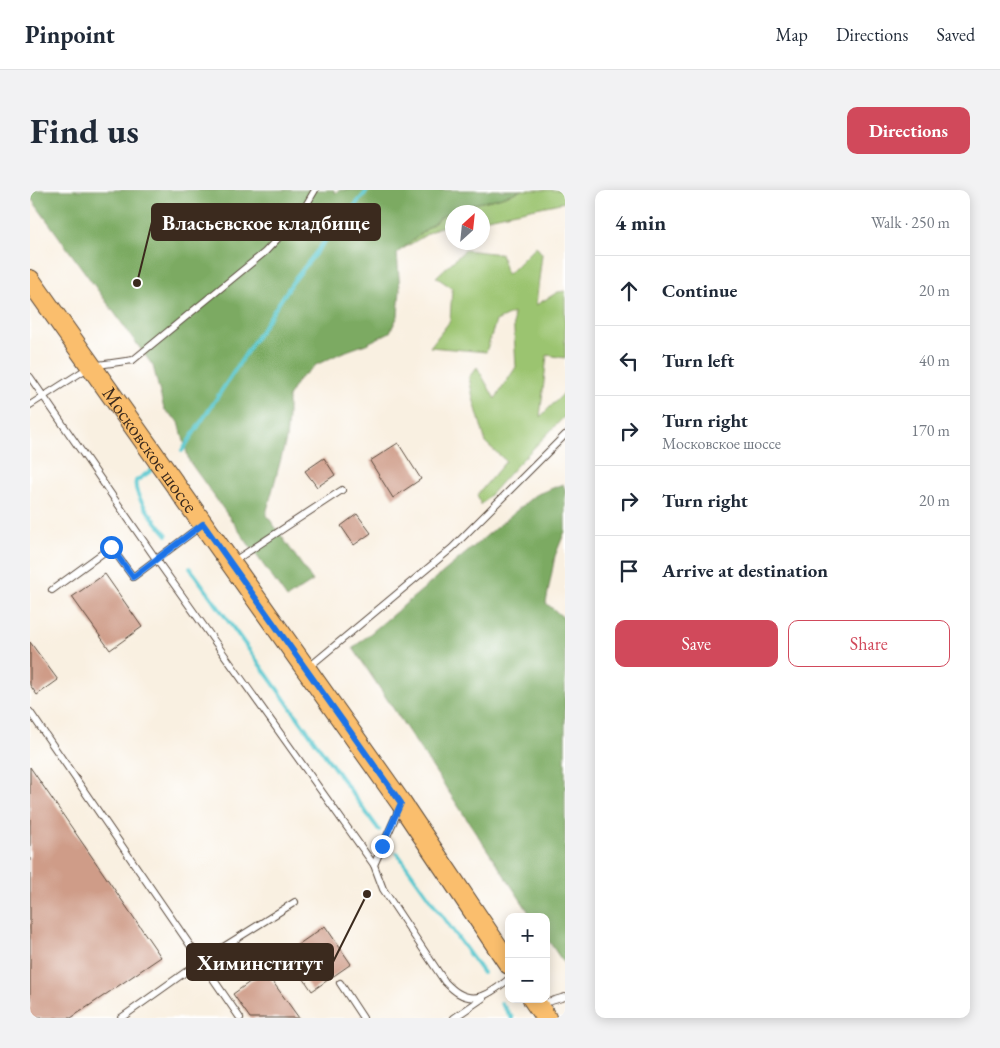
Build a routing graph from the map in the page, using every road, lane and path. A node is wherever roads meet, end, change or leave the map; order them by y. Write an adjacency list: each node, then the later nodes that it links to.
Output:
1 (315, 190): 3 (lane)
2 (30, 280): 3 (main road, Московское шоссе)
3 (91, 366): 5 (lane); 9 (main road, Московское шоссе)
4 (30, 376): 5 (lane)
5 (43, 395): 6 (lane); 10 (lane)
6 (30, 404)
7 (565, 435): 13 (lane)
8 (342, 490): 11 (lane)
9 (203, 524): 10 (lane); 11 (main road, Московское шоссе)
10 (156, 559): 12 (lane); 16 (lane)
11 (231, 564): 13 (main road, Московское шоссе)
12 (52, 590)
13 (306, 670): 15 (main road, Московское шоссе)
14 (30, 712): 19 (lane)
15 (401, 803): 16 (lane); 18 (main road, Московское шоссе)
16 (374, 865): 22 (lane)
17 (295, 902): 19 (lane)
18 (505, 958)
19 (201, 961): 25 (lane); 26 (lane)
20 (505, 982): 22 (lane)
21 (340, 983): 27 (lane)
22 (488, 995): 28 (lane)
23 (565, 997): 24 (lane)
24 (539, 1007)
25 (121, 1018)
26 (240, 1018)
27 (363, 1018)
28 (454, 1018)

